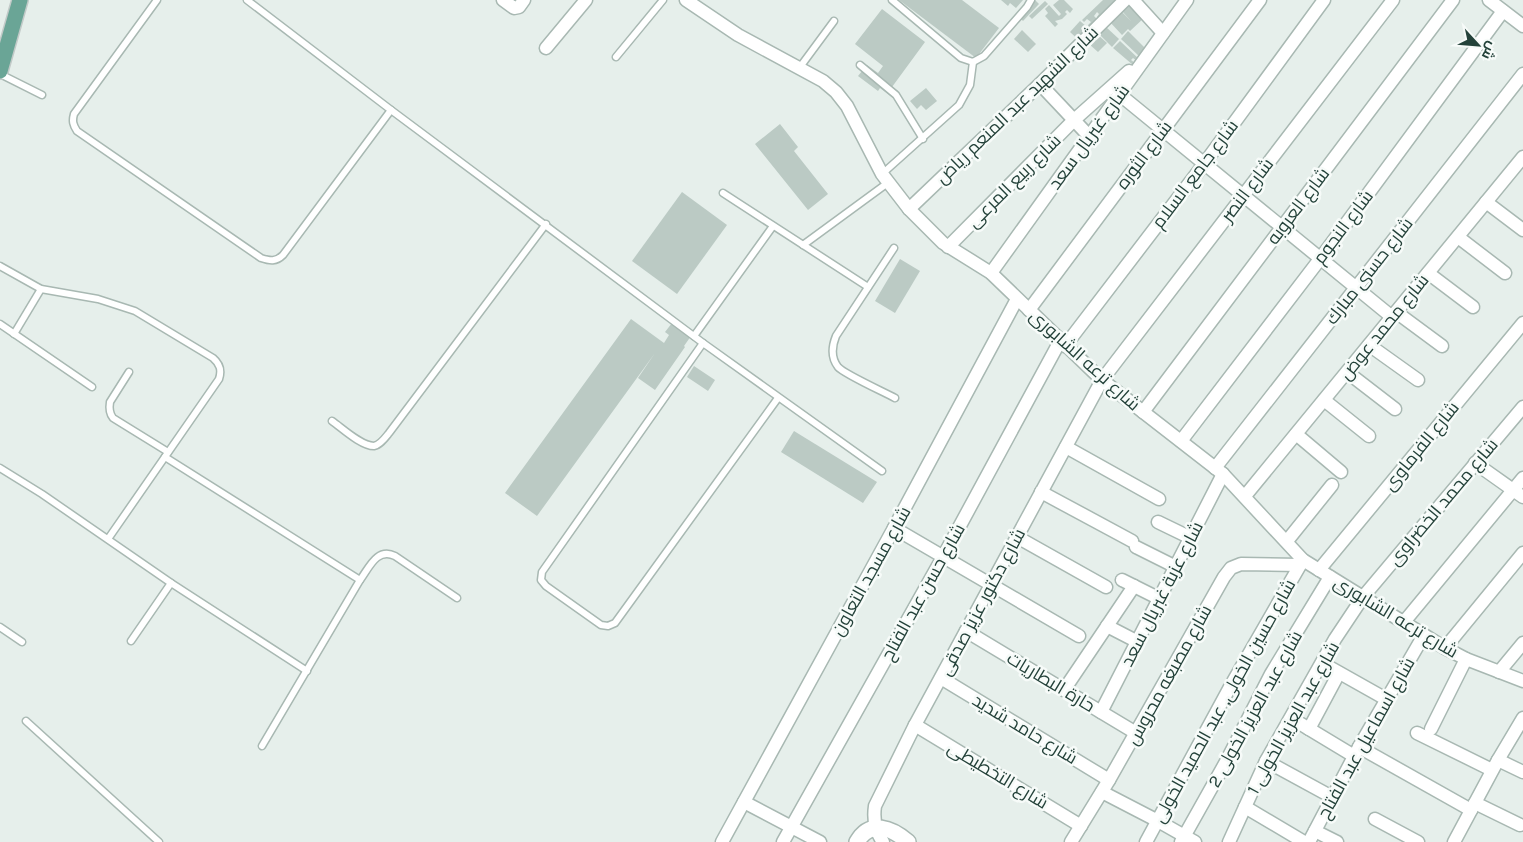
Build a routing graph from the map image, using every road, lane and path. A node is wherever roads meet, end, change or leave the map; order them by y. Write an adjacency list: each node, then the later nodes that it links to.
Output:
1 (20, 0): 29 (main road)
2 (157, 0): 34 (lane)
3 (247, 0): 34 (lane)
4 (503, 0): 18 (street)
5 (586, 0): 23 (street)
6 (663, 0): 25 (lane)
7 (686, 0): 28 (street, شارع ترعه الشابورى)
8 (892, 0): 26 (lane)
9 (1030, 0): 26 (lane)
10 (1125, 0): 31 (street, شارع الشهيد عبد المنعم رياض)
11 (1133, 0): 22 (street)
12 (1187, 0): 22 (street, شارع غبريال سعد)
13 (1260, 0): 36 (street, شارع الثوره)
14 (1324, 0): 39 (street, شارع جامع السلام)
15 (1393, 0): 43 (street, شارع النصر)
16 (1453, 0): 48 (street, شارع العروبه)
17 (1489, 0): 19 (street)
18 (521, 3)
19 (1503, 11): 21 (street); 54 (street, شارع النجوم)
20 (834, 21): 28 (lane)
21 (1523, 26)
22 (1163, 33): 24 (street, شارع غبريال سعد)
23 (546, 48)
24 (1147, 56): 32 (street, شارع غبريال سعد); 35 (street, شارع ربيع المرعى)
25 (616, 57)
26 (973, 62): 38 (lane)
27 (860, 65): 38 (lane)
28 (800, 67): 41 (street, شارع ترعه الشابورى)
29 (0, 72): 33 (lane)
30 (1523, 74): 60 (street, شارع حسنى مبارك)
31 (1040, 84): 35 (street); 45 (street, شارع الشهيد عبد المنعم رياض)
32 (1119, 94): 36 (street); 37 (street, شارع غبريال سعد)
33 (42, 95)
34 (391, 110): 46 (lane)
35 (1074, 120): 37 (street); 52 (street, شارع ربيع المرعى)
36 (1163, 131): 39 (street); 64 (street, شارع الثوره)
37 (1089, 136): 56 (street, شارع غبريال سعد)
38 (923, 139): 41 (lane)
39 (1204, 164): 43 (street); 71 (street, شارع جامع السلام)
40 (1520, 166): 44 (street, شارع محمد عوض)
41 (886, 178): 45 (street, شارع ترعه الشابورى); 51 (lane)
42 (723, 193): 47 (lane)
43 (1243, 196): 48 (street); 76 (street, شارع النصر)
44 (1486, 202): 49 (street); 50 (street, شارع محمد عوض)
45 (909, 209): 52 (street, شارع ترعه الشابورى)
46 (546, 224): 69 (lane); 85 (lane)
47 (773, 226): 51 (lane); 69 (lane)
48 (1282, 228): 54 (street); 84 (street, شارع العروبه)
49 (1523, 230)
50 (1458, 237): 57 (street); 58 (street, شارع محمد عوض)
51 (803, 245): 59 (lane)
52 (948, 247): 56 (street, شارع ترعه الشابورى)
53 (894, 248): 59 (lane)
54 (1320, 259): 60 (street); 88 (street, شارع النجوم)
55 (0, 266): 61 (lane)
56 (991, 273): 62 (street, شارع ترعه الشابورى)
57 (1505, 273)
58 (1428, 274): 63 (street); 65 (street, شارع محمد عوض)
59 (868, 287): 80 (lane)
60 (1356, 288): 65 (street); 94 (street, شارع حسنى مبارك)
61 (41, 290): 68 (lane); 90 (lane)
62 (1018, 299): 64 (street, شارع ترعه الشابورى); 103 (street, شارع مسجد التعاون)
63 (1473, 307)
64 (1029, 310): 71 (street, شارع ترعه الشابورى)
65 (1394, 315): 72 (street, شارع محمد عوض); 73 (street)
66 (1523, 323): 112 (street, شارع الفرماوى)
67 (0, 324): 68 (lane)
68 (14, 334): 78 (lane)
69 (694, 336): 70 (lane)
70 (703, 343): 79 (lane); 79 (lane)
71 (1063, 343): 76 (street, شارع ترعه الشابورى); 109 (street, شارع حسن عبد الفتاح)
72 (1369, 345): 75 (street, شارع محمد عوض); 77 (street)
73 (1442, 346)
74 (129, 372): 90 (lane)
75 (1347, 372): 81 (street, شارع محمد عوض); 83 (street)
76 (1102, 380): 84 (street, شارع ترعه الشابورى); 89 (street, شارع دكتور عزيز صدقى)
77 (1418, 380)
78 (92, 387)
79 (778, 398): 93 (lane)
80 (895, 398)
81 (1324, 400): 86 (street, شارع محمد عوض); 87 (street)
82 (1523, 407): 91 (street, شارع محمد الخضراوى)
83 (1394, 409)
84 (1143, 412): 88 (street, شارع ترعه الشابورى)
85 (332, 421)
86 (1296, 434): 95 (street); 100 (street, شارع محمد عوض)
87 (1369, 436)
88 (1181, 441): 94 (street, شارع ترعه الشابورى)
89 (1066, 447): 98 (street, شارع دكتور عزيز صدقى); 101 (street)
90 (166, 454): 106 (lane); 113 (lane)
91 (1475, 463): 99 (street); 117 (street, شارع محمد الخضراوى)
92 (0, 468): 106 (lane)
93 (882, 471)
94 (1219, 471): 100 (street, شارع ترعه الشابورى); 105 (street, شارع عزبة غبريال سعد)
95 (1342, 472)
96 (1523, 478): 99 (street)
97 (1332, 485): 107 (street)
98 (1041, 492): 104 (street, شارع دكتور عزيز صدقى); 111 (street)
99 (1518, 494): 120 (street)
100 (1245, 496): 107 (street, شارع ترعه الشابورى)
101 (1159, 500)
102 (1158, 522): 105 (street)
103 (894, 528): 109 (street); 157 (street, شارع مسجد التعاون)
104 (1017, 536): 115 (street, شارع دكتور عزيز صدقى); 116 (street)
105 (1191, 538): 111 (street, شارع عزبة غبريال سعد)
106 (108, 539): 114 (lane)
107 (1287, 541): 110 (street, شارع ترعه الشابورى)
108 (1523, 553): 130 (street)
109 (943, 557): 115 (street); 164 (street, شارع حسن عبد الفتاح)
110 (1302, 563): 112 (street, شارع ترعه الشابورى); 147 (street, شارع مصبغه محروس); 161 (street, شارع حسين الخولى, عبد الحميد الخولى)
111 (1176, 567): 119 (street, شارع عزبة غبريال سعد)
112 (1325, 574): 117 (street, شارع ترعه الشابورى); 167 (street, شارع عبد العزيز الخولى 2)
113 (360, 580): 118 (lane); 133 (lane)
114 (171, 583): 126 (lane); 133 (lane)
115 (991, 585): 123 (street, شارع دكتور عزيز صدقى); 125 (street)
116 (1106, 587)
117 (1362, 597): 120 (street, شارع ترعه الشابورى); 132 (street, شارع عبد العزيز الخولى 1)
118 (457, 598)
119 (1160, 599): 121 (street); 128 (street, شارع عزبة غبريال سعد)
120 (1404, 622): 124 (street, شارع ترعه الشابورى)
121 (1108, 626): 128 (street); 138 (street)
122 (0, 627): 127 (lane)
123 (966, 631): 136 (street, شارع دكتور عزيز صدقى); 138 (street, حارة البطاريات)
124 (1424, 635): 130 (street, شارع ترعه الشابورى); 139 (street, شارع اسماعيل عبد الفتاح)
125 (1080, 636)
126 (131, 641)
127 (22, 642)
128 (1138, 642): 140 (street, شارع عزبة غبريال سعد)
129 (1523, 643): 134 (street)
130 (1445, 648): 131 (street, شارع ترعه الشابورى)
131 (1466, 659): 134 (street, شارع ترعه الشابورى); 146 (street)
132 (1322, 663): 135 (street); 141 (street, شارع عبد العزيز الخولى 1)
133 (307, 671): 149 (lane)
134 (1499, 672): 137 (street, شارع ترعه الشابورى)
135 (1339, 673): 139 (street); 145 (street)
136 (941, 678): 144 (street, شارع دكتور عزيز صدقى); 154 (street, شارع حامد شديد)
137 (1523, 681)
138 (1064, 690): 140 (street, حارة البطاريات)
139 (1386, 699): 150 (street, شارع اسماعيل عبد الفتاح)
140 (1101, 712): 147 (street, حارة البطاريات)
141 (1291, 718): 145 (street); 151 (street, شارع عبد العزيز الخولى 1)
142 (1523, 718): 152 (street)
143 (26, 721): 169 (lane)
144 (915, 725): 163 (street, شارع التخطيطى); 165 (street, شارع دكتور عزيز صدقى)
145 (1309, 729): 150 (street)
146 (1431, 729)
147 (1136, 733): 154 (street, شارع مصبغه محروس)
148 (1417, 733): 152 (street)
149 (262, 746)
150 (1356, 752): 156 (street, شارع اسماعيل عبد الفتاح); 158 (street)
151 (1266, 761): 156 (street); 159 (street, شارع عبد العزيز الخولى 1)
152 (1495, 765): 153 (street); 158 (street)
153 (1523, 772)
154 (1109, 780): 155 (street, شارع مصبغه محروس)
155 (1102, 792): 161 (street); 163 (street, شارع مصبغه محروس)
156 (1332, 797): 166 (street, شارع اسماعيل عبد الفتاح)
157 (744, 802): 164 (street); 170 (street, شارع مسجد التعاون)
158 (1473, 806): 162 (street); 168 (street)
159 (1245, 807): 178 (street, شارع عبد العزيز الخولى 1); 179 (street)
160 (1375, 819): 181 (street)
161 (1158, 821): 167 (street); 177 (street, شارع حسين الخولى, عبد الحميد الخولى)
162 (1520, 825)
163 (1081, 826): 176 (street, شارع مصبغه محروس)
164 (792, 827): 171 (street, شارع حسن عبد الفتاح); 172 (street)
165 (876, 828): 173 (street); 174 (street, شارع دكتور عزيز صدقى); 175 (street)
166 (1312, 836): 180 (street)
167 (1187, 840)
168 (1458, 841)
169 (158, 842)
170 (722, 842)
171 (783, 842)
172 (820, 842)
173 (857, 842)
174 (883, 842)
175 (908, 842)
176 (1071, 842)
177 (1146, 842)
178 (1229, 842)
179 (1304, 842)
180 (1337, 842)
181 (1418, 842)

